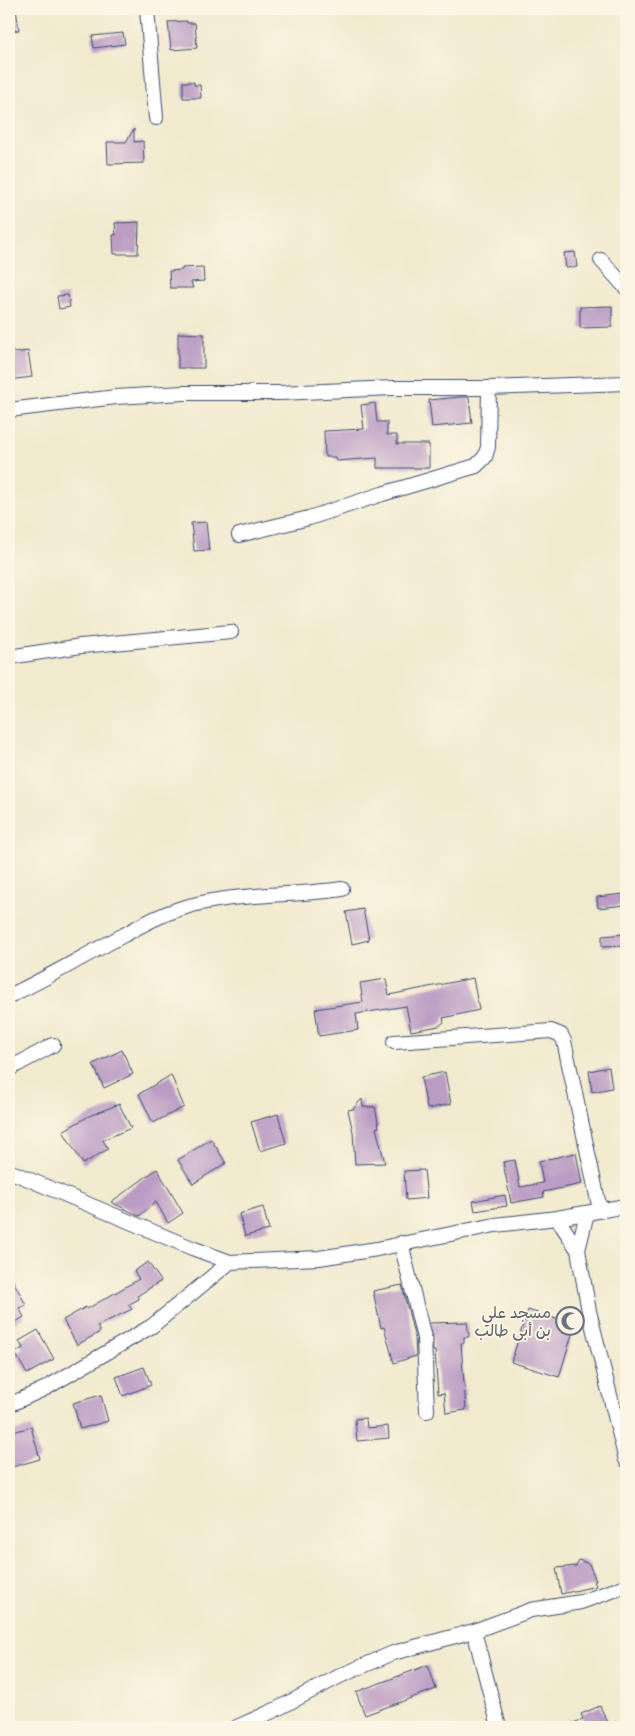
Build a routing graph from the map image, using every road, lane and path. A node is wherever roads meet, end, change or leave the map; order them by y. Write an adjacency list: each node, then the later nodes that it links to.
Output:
1 (147, 9): 2 (street)
2 (156, 118)
3 (601, 260): 4 (street)
4 (626, 288)
5 (626, 383): 6 (street)
6 (489, 388): 7 (street); 8 (street)
7 (9, 410)
8 (239, 535)
9 (231, 632): 10 (street)
10 (9, 657)
11 (342, 889): 12 (street)
12 (9, 996)
13 (394, 1042): 18 (street)
14 (53, 1045): 15 (street)
15 (9, 1069)
16 (9, 1171): 22 (street)
17 (626, 1206): 18 (street)
18 (593, 1212): 19 (street); 21 (street)
19 (557, 1218): 20 (street); 21 (street)
20 (401, 1243): 22 (street); 24 (street)
21 (578, 1250): 25 (street)
22 (230, 1262): 23 (street)
23 (9, 1405)
24 (428, 1411)
25 (626, 1460)
26 (626, 1586): 27 (street)
27 (474, 1631): 28 (street); 29 (street)
28 (237, 1727)
29 (499, 1727)

